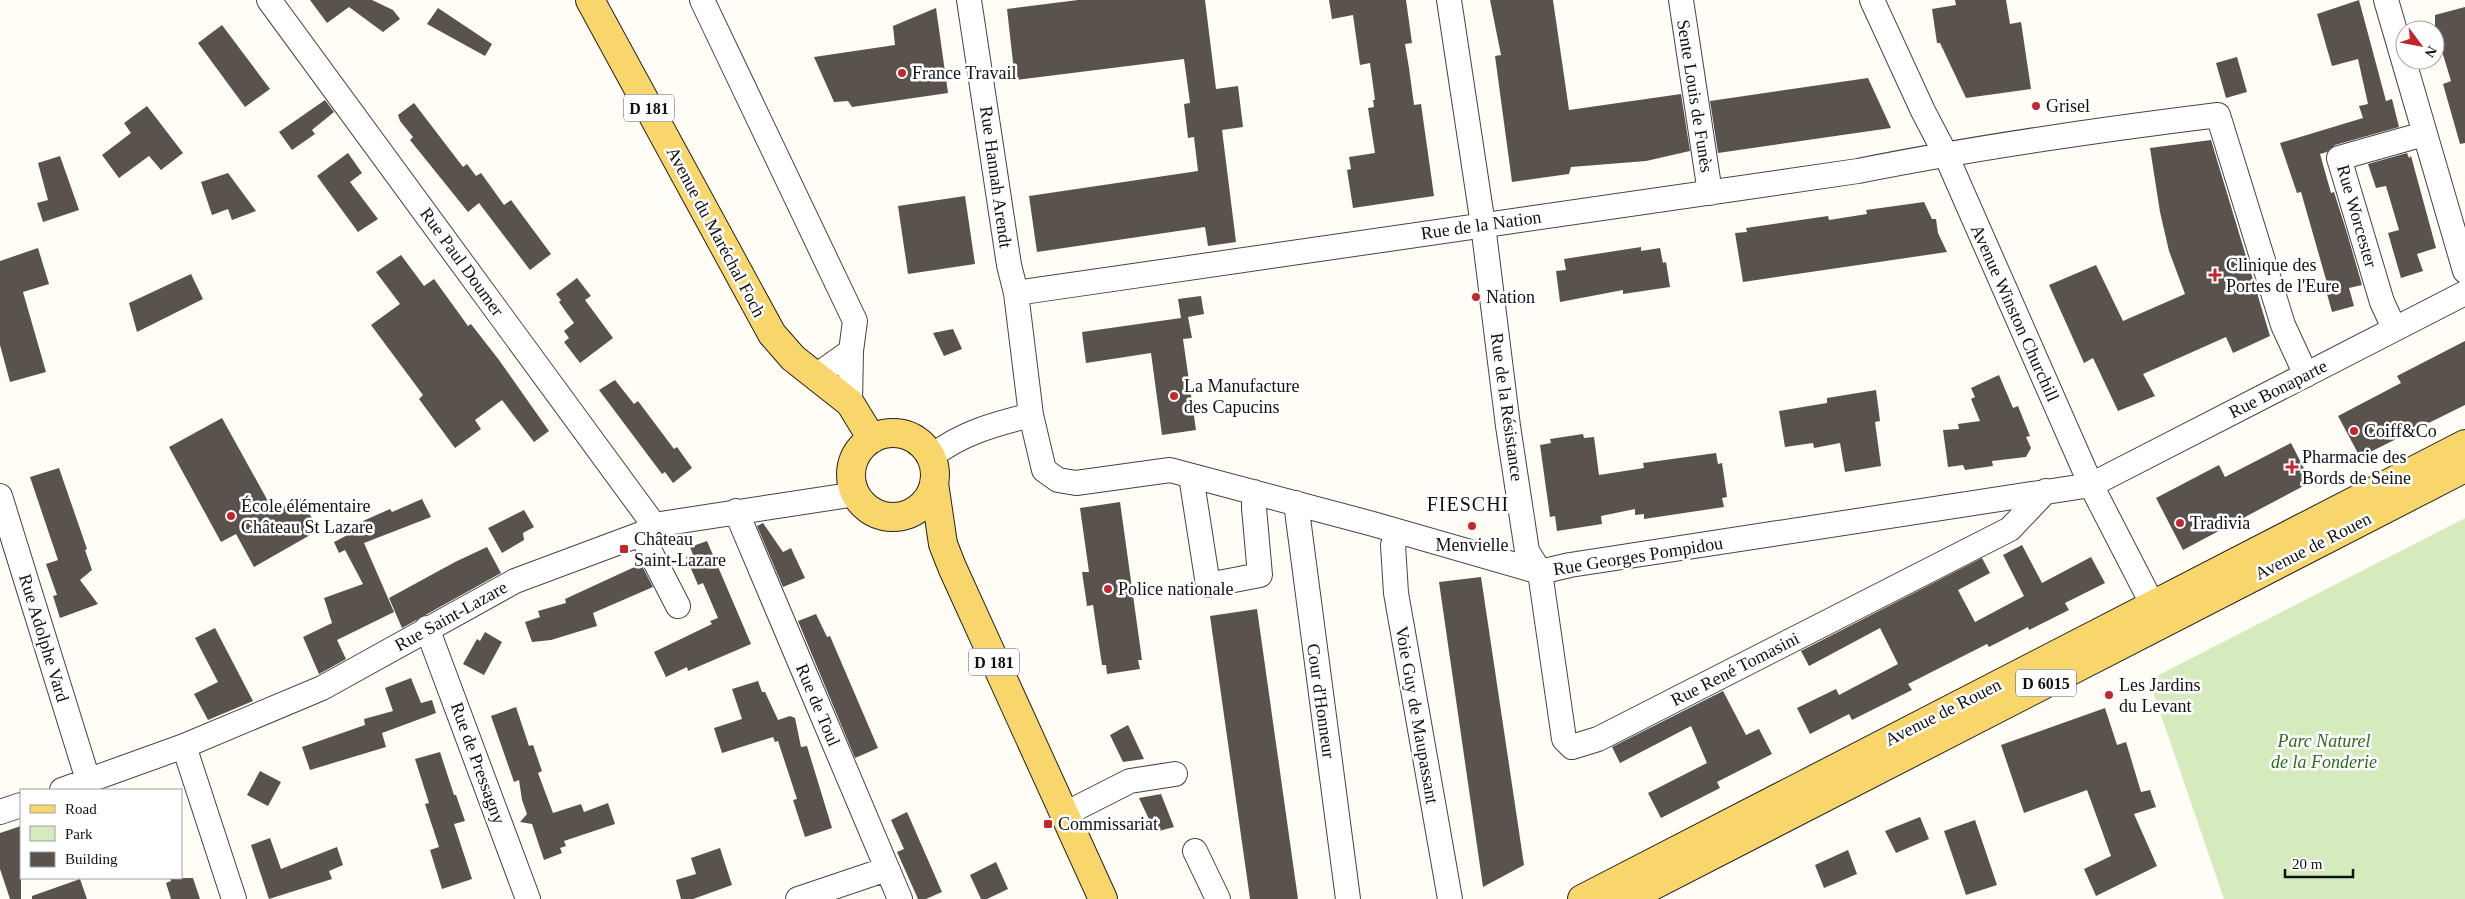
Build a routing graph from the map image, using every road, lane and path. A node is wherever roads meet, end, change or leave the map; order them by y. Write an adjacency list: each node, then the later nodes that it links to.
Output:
1 (269, 0): 36 (street, Rue Paul Doumer)
2 (590, 0): 19 (main road, Avenue du Maréchal Foch / D 181)
3 (702, 0): 17 (street)
4 (970, 0): 14 (street, Rue Hannah Arendt)
5 (1449, 0): 12 (street, Rue de la Résistance)
6 (1680, 0): 11 (street, Sente Louis de Funès)
7 (1872, 0): 10 (street, Avenue Winston Churchill)
8 (2386, 0): 9 (street)
9 (2424, 134): 13 (street); 16 (street, Rue Worcester)
10 (1945, 153): 11 (street, Rue de la Nation); 18 (street, Rue de la Nation); 28 (street, Avenue Winston Churchill)
11 (1710, 192): 12 (street, Rue de la Nation)
12 (1483, 225): 14 (street, Rue de la Nation); 39 (street, Rue de la Résistance)
13 (2465, 271)
14 (1016, 293): 21 (street, Rue Hannah Arendt)
15 (2465, 293): 16 (street, Rue Bonaparte)
16 (2394, 328): 18 (street, Rue Bonaparte)
17 (851, 351): 19 (street); 20 (street)
18 (2306, 375): 28 (street, Rue Bonaparte)
19 (816, 376): 20 (main road, Avenue du Maréchal Foch / D 181)
20 (850, 403): 22 (main road, Avenue du Maréchal Foch / D 181)
21 (1032, 415): 25 (street); 27 (street, Rue Hannah Arendt)
22 (872, 439): 25 (main road); 31 (main road)
23 (2465, 444): 41 (main road, Avenue de Rouen / D 6015)
24 (2465, 468): 41 (main road, Avenue de Rouen / D 6015)
25 (932, 470): 35 (main road); 38 (main road, D 181)
26 (1191, 476): 27 (street, Rue Georges Pompidou); 29 (street, Rue Georges Pompidou); 29 (street)
27 (1076, 483)
28 (2091, 485): 30 (street, Rue Georges Pompidou); 41 (street, Avenue Winston Churchill)
29 (1254, 492): 33 (street, Rue Georges Pompidou)
30 (2046, 492): 39 (street, Rue Georges Pompidou); 39 (street, Rue René Tomasini)
31 (856, 494): 34 (street, Rue Saint-Lazare); 35 (main road)
32 (0, 496): 46 (street, Rue Adolphe Vard)
33 (1296, 504): 37 (street, Rue Georges Pompidou); 59 (street, Cour d'Honneur)
34 (736, 511): 36 (street, Rue Saint-Lazare); 52 (street, Rue de Toul)
35 (900, 516): 38 (main road, D 181)
36 (648, 530): 40 (street, Rue Paul Doumer); 42 (street, Rue Saint-Lazare)
37 (1399, 532): 39 (street, Rue Georges Pompidou); 60 (street, Voie Guy de Maupassant)
38 (943, 544): 50 (main road, D 181)
39 (1540, 572)
40 (678, 606)
41 (2157, 614): 44 (main road, Avenue de Rouen / D 6015)
42 (427, 628): 43 (street, Rue Saint-Lazare); 54 (street, Rue de Pressagny)
43 (184, 746): 46 (street, Rue Saint-Lazare); 53 (street)
44 (1889, 752): 61 (main road, Avenue de Rouen / D 6015); 62 (main road, Avenue de Rouen / D 6015)
45 (1175, 774): 50 (street)
46 (88, 780): 47 (street, Rue Saint-Lazare)
47 (65, 789)
48 (20, 805): 49 (street)
49 (0, 812)
50 (1063, 815): 57 (main road, D 181)
51 (1195, 851): 58 (street)
52 (887, 869): 55 (street); 56 (street, Rue de Toul)
53 (234, 899)
54 (528, 899)
55 (798, 899)
56 (900, 899)
57 (1103, 899)
58 (1218, 899)
59 (1348, 899)
60 (1450, 899)
61 (1582, 899)
62 (1627, 899)

